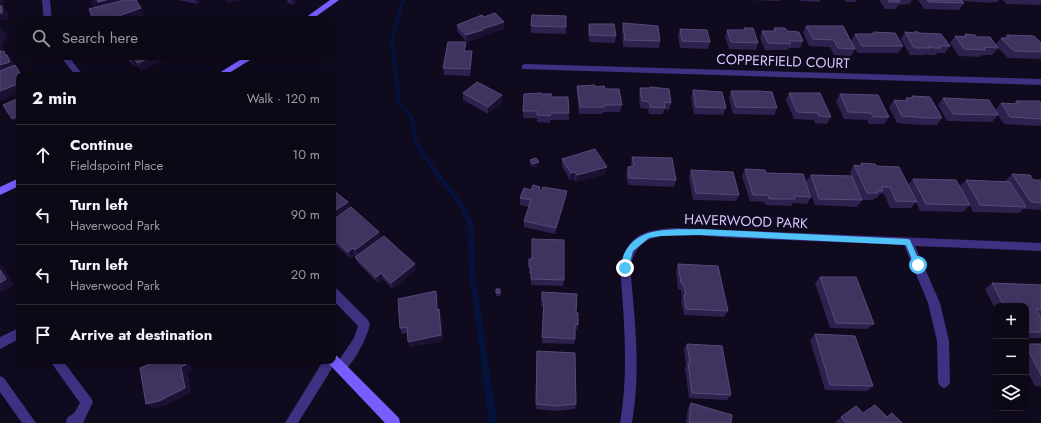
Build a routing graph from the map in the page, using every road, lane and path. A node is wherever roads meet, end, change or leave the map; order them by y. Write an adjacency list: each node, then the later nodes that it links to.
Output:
1 (46, 0): 3 (street)
2 (335, 0): 4 (main road)
3 (47, 16)
4 (312, 16)
5 (67, 60): 8 (street)
6 (245, 60): 9 (main road)
7 (525, 67): 10 (street, COPPERFIELD COURT)
8 (77, 72)
9 (225, 72)
10 (1041, 82)
11 (16, 183): 12 (main road)
12 (0, 191)
13 (908, 242): 14 (street, HAVERWOOD PARK); 23 (street); 28 (street, HAVERWOOD PARK)
14 (1041, 247)
15 (336, 295): 18 (street)
16 (16, 335): 17 (street)
17 (0, 343)
18 (336, 361)
19 (58, 364): 25 (street)
20 (333, 364): 26 (street)
21 (335, 364): 27 (main road)
22 (0, 382): 24 (street)
23 (944, 382)
24 (30, 423)
25 (72, 423)
26 (291, 423)
27 (394, 423)
28 (626, 423)

